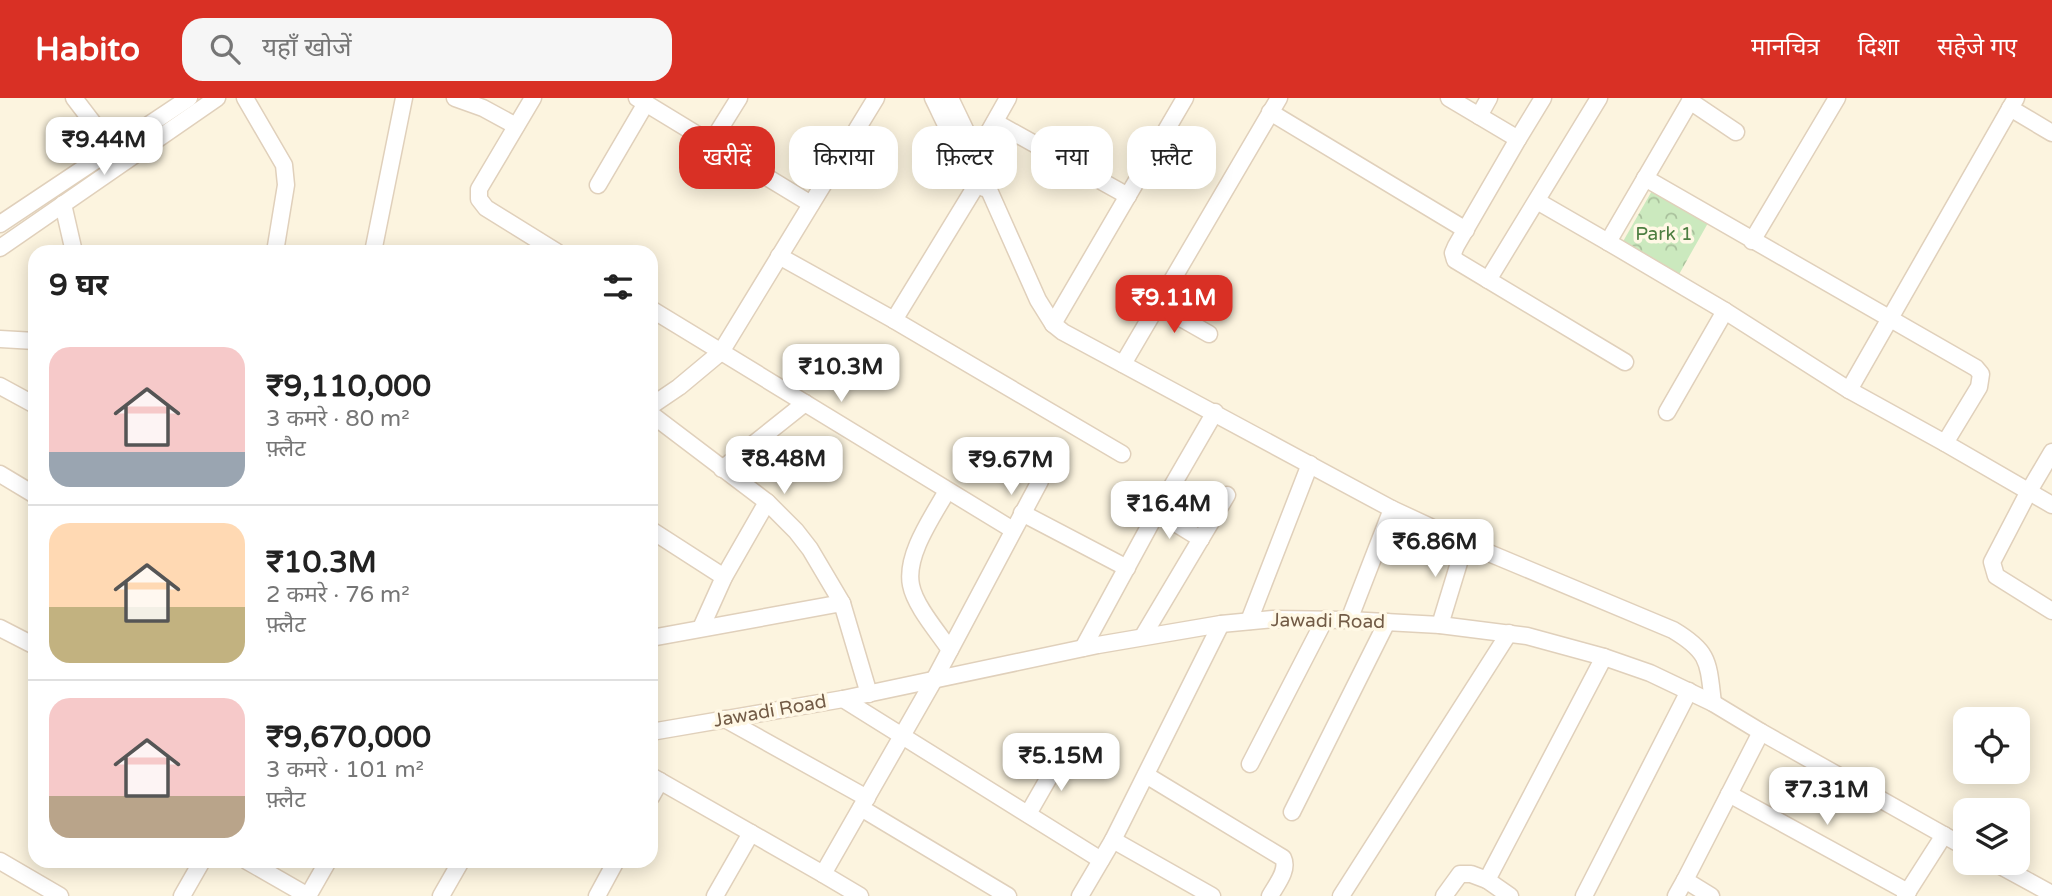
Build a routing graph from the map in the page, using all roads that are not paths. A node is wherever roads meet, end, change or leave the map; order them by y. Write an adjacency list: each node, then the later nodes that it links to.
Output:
1 (74, 98): 34 (street)
2 (189, 98): 34 (street)
3 (216, 98): 42 (street)
4 (246, 98): 49 (street)
5 (404, 98): 50 (street)
6 (455, 98): 25 (street)
7 (533, 98): 25 (street)
8 (739, 98): 27 (street)
9 (876, 98): 43 (street)
10 (933, 98): 28 (street)
11 (950, 98): 29 (street)
12 (1008, 98): 24 (street)
13 (1185, 98): 40 (street)
14 (1449, 98): 23 (street)
15 (1489, 98): 23 (street)
16 (1543, 98): 33 (street)
17 (1598, 98): 41 (street)
18 (1837, 98): 46 (street)
19 (1691, 100): 31 (street); 35 (street)
20 (641, 101): 26 (street); 37 (street)
21 (2013, 103): 32 (street); 59 (street)
22 (1274, 105): 45 (street); 55 (street)
23 (1479, 116): 33 (street)
24 (995, 122): 30 (street); 40 (street)
25 (516, 126): 51 (street)
26 (683, 126)
27 (722, 126)
28 (950, 126)
29 (961, 126)
30 (994, 126)
31 (1736, 132)
32 (2052, 133)
33 (1518, 139): 45 (street)
34 (113, 149): 44 (street)
35 (1645, 178): 46 (street); 47 (street)
36 (775, 182): 43 (street)
37 (598, 185)
38 (969, 189): 58 (street)
39 (987, 189): 60 (street)
40 (1128, 195): 60 (street)
41 (1537, 201): 47 (street); 54 (street)
42 (63, 204): 48 (street); 52 (street)
43 (811, 204): 53 (street)
44 (0, 224)
45 (1466, 230): 54 (street)
46 (1752, 241): 59 (street)
47 (1608, 242): 56 (street)
48 (72, 245)
49 (276, 245)
50 (374, 245)
51 (541, 245)
52 (0, 248)
53 (779, 256): 58 (street); 64 (street)
54 (1488, 280): 65 (street)
55 (1158, 304): 61 (street); 66 (street)
56 (1725, 311): 68 (street); 73 (street)
57 (658, 313): 64 (street)
58 (894, 320): 77 (street)
59 (1889, 320): 68 (street); 75 (street)
60 (1053, 324): 66 (street)
61 (1209, 334)
62 (0, 339): 63 (street)
63 (28, 341)
64 (721, 352): 70 (street); 71 (street)
65 (1625, 362)
66 (1123, 364): 72 (street)
67 (0, 386): 69 (street)
68 (1849, 390): 75 (street)
69 (28, 401)
70 (658, 401)
71 (805, 403): 79 (street); 83 (street)
72 (1215, 412): 78 (street); 89 (street)
73 (1667, 412)
74 (658, 419): 79 (street)
75 (1945, 443): 84 (street)
76 (2052, 452): 84 (street)
77 (1122, 454)
78 (1310, 464): 88 (street); 101 (street)
79 (723, 469): 86 (street)
80 (0, 474): 82 (street)
81 (1040, 481): 90 (street)
82 (28, 491)
83 (947, 491): 91 (street); 112 (street)
84 (2028, 491): 87 (street); 98 (street)
85 (1227, 495): 93 (street)
86 (767, 502): 96 (street); 97 (street)
87 (2052, 505)
88 (1392, 509): 94 (street); 100 (street)
89 (1157, 512): 93 (street); 95 (street)
90 (1023, 513): 91 (street); 95 (street)
91 (1013, 530): 112 (street)
92 (658, 535): 96 (street)
93 (1200, 539): 108 (street)
94 (1465, 544): 104 (street); 118 (street)
95 (1127, 568): 111 (street)
96 (724, 577): 106 (street)
97 (842, 603): 106 (street); 116 (street)
98 (2052, 611)
99 (1325, 619): 100 (street, Jawadi Road); 101 (street, Jawadi Road); 124 (street)
100 (1349, 620): 102 (street, Jawadi Road)
101 (1249, 621): 103 (street, Jawadi Road)
102 (1387, 622): 104 (street, Jawadi Road); 129 (street)
103 (1221, 624): 108 (street, Jawadi Road); 125 (street)
104 (1440, 625): 107 (street, Jawadi Road)
105 (0, 628): 110 (street)
106 (701, 628): 109 (street)
107 (1508, 633): 113 (street, Jawadi Road); 159 (street)
108 (1143, 636): 111 (street, Jawadi Road)
109 (658, 637)
110 (28, 642)
111 (1083, 648): 114 (street, Jawadi Road)
112 (950, 650): 114 (street)
113 (1604, 657): 115 (street, Jawadi Road); 144 (street)
114 (934, 680): 116 (street, Jawadi Road); 122 (street)
115 (1689, 691): 118 (street, Jawadi Road); 162 (street)
116 (869, 694): 117 (street, Jawadi Road)
117 (843, 699): 119 (street, Jawadi Road); 122 (street)
118 (1713, 703): 121 (street, Jawadi Road)
119 (724, 719): 120 (street, Jawadi Road); 128 (street)
120 (658, 731)
121 (1761, 732): 127 (street); 132 (street, Jawadi Road)
122 (902, 736): 128 (street); 130 (street)
123 (1063, 753): 130 (street)
124 (1250, 764)
125 (1146, 775): 133 (street); 158 (street)
126 (658, 780): 131 (street)
127 (1729, 794): 145 (street); 147 (street)
128 (864, 803): 142 (street); 155 (street)
129 (1292, 812)
130 (1028, 814): 135 (street)
131 (751, 833): 142 (street); 153 (street)
132 (1944, 835): 134 (street, Jawadi Road); 147 (street)
133 (1113, 840): 135 (street); 157 (street)
134 (1953, 840)
135 (1101, 860): 156 (street)
136 (0, 861): 149 (street)
137 (198, 868): 150 (street)
138 (259, 868): 151 (street)
139 (324, 868): 151 (street)
140 (457, 868): 152 (street)
141 (613, 868): 146 (street)
142 (823, 874): 154 (street)
143 (2017, 875): 148 (street)
144 (1487, 880): 160 (street); 161 (street)
145 (1685, 880): 163 (street); 164 (street)
146 (602, 894)
147 (1907, 894)
148 (2052, 894)
149 (60, 896)
150 (182, 896)
151 (308, 896)
152 (441, 896)
153 (715, 896)
154 (860, 896)
155 (1008, 896)
156 (1080, 896)
157 (1212, 896)
158 (1270, 896)
159 (1341, 896)
160 (1444, 896)
161 (1510, 896)
162 (1584, 896)
163 (1676, 896)
164 (1711, 896)

